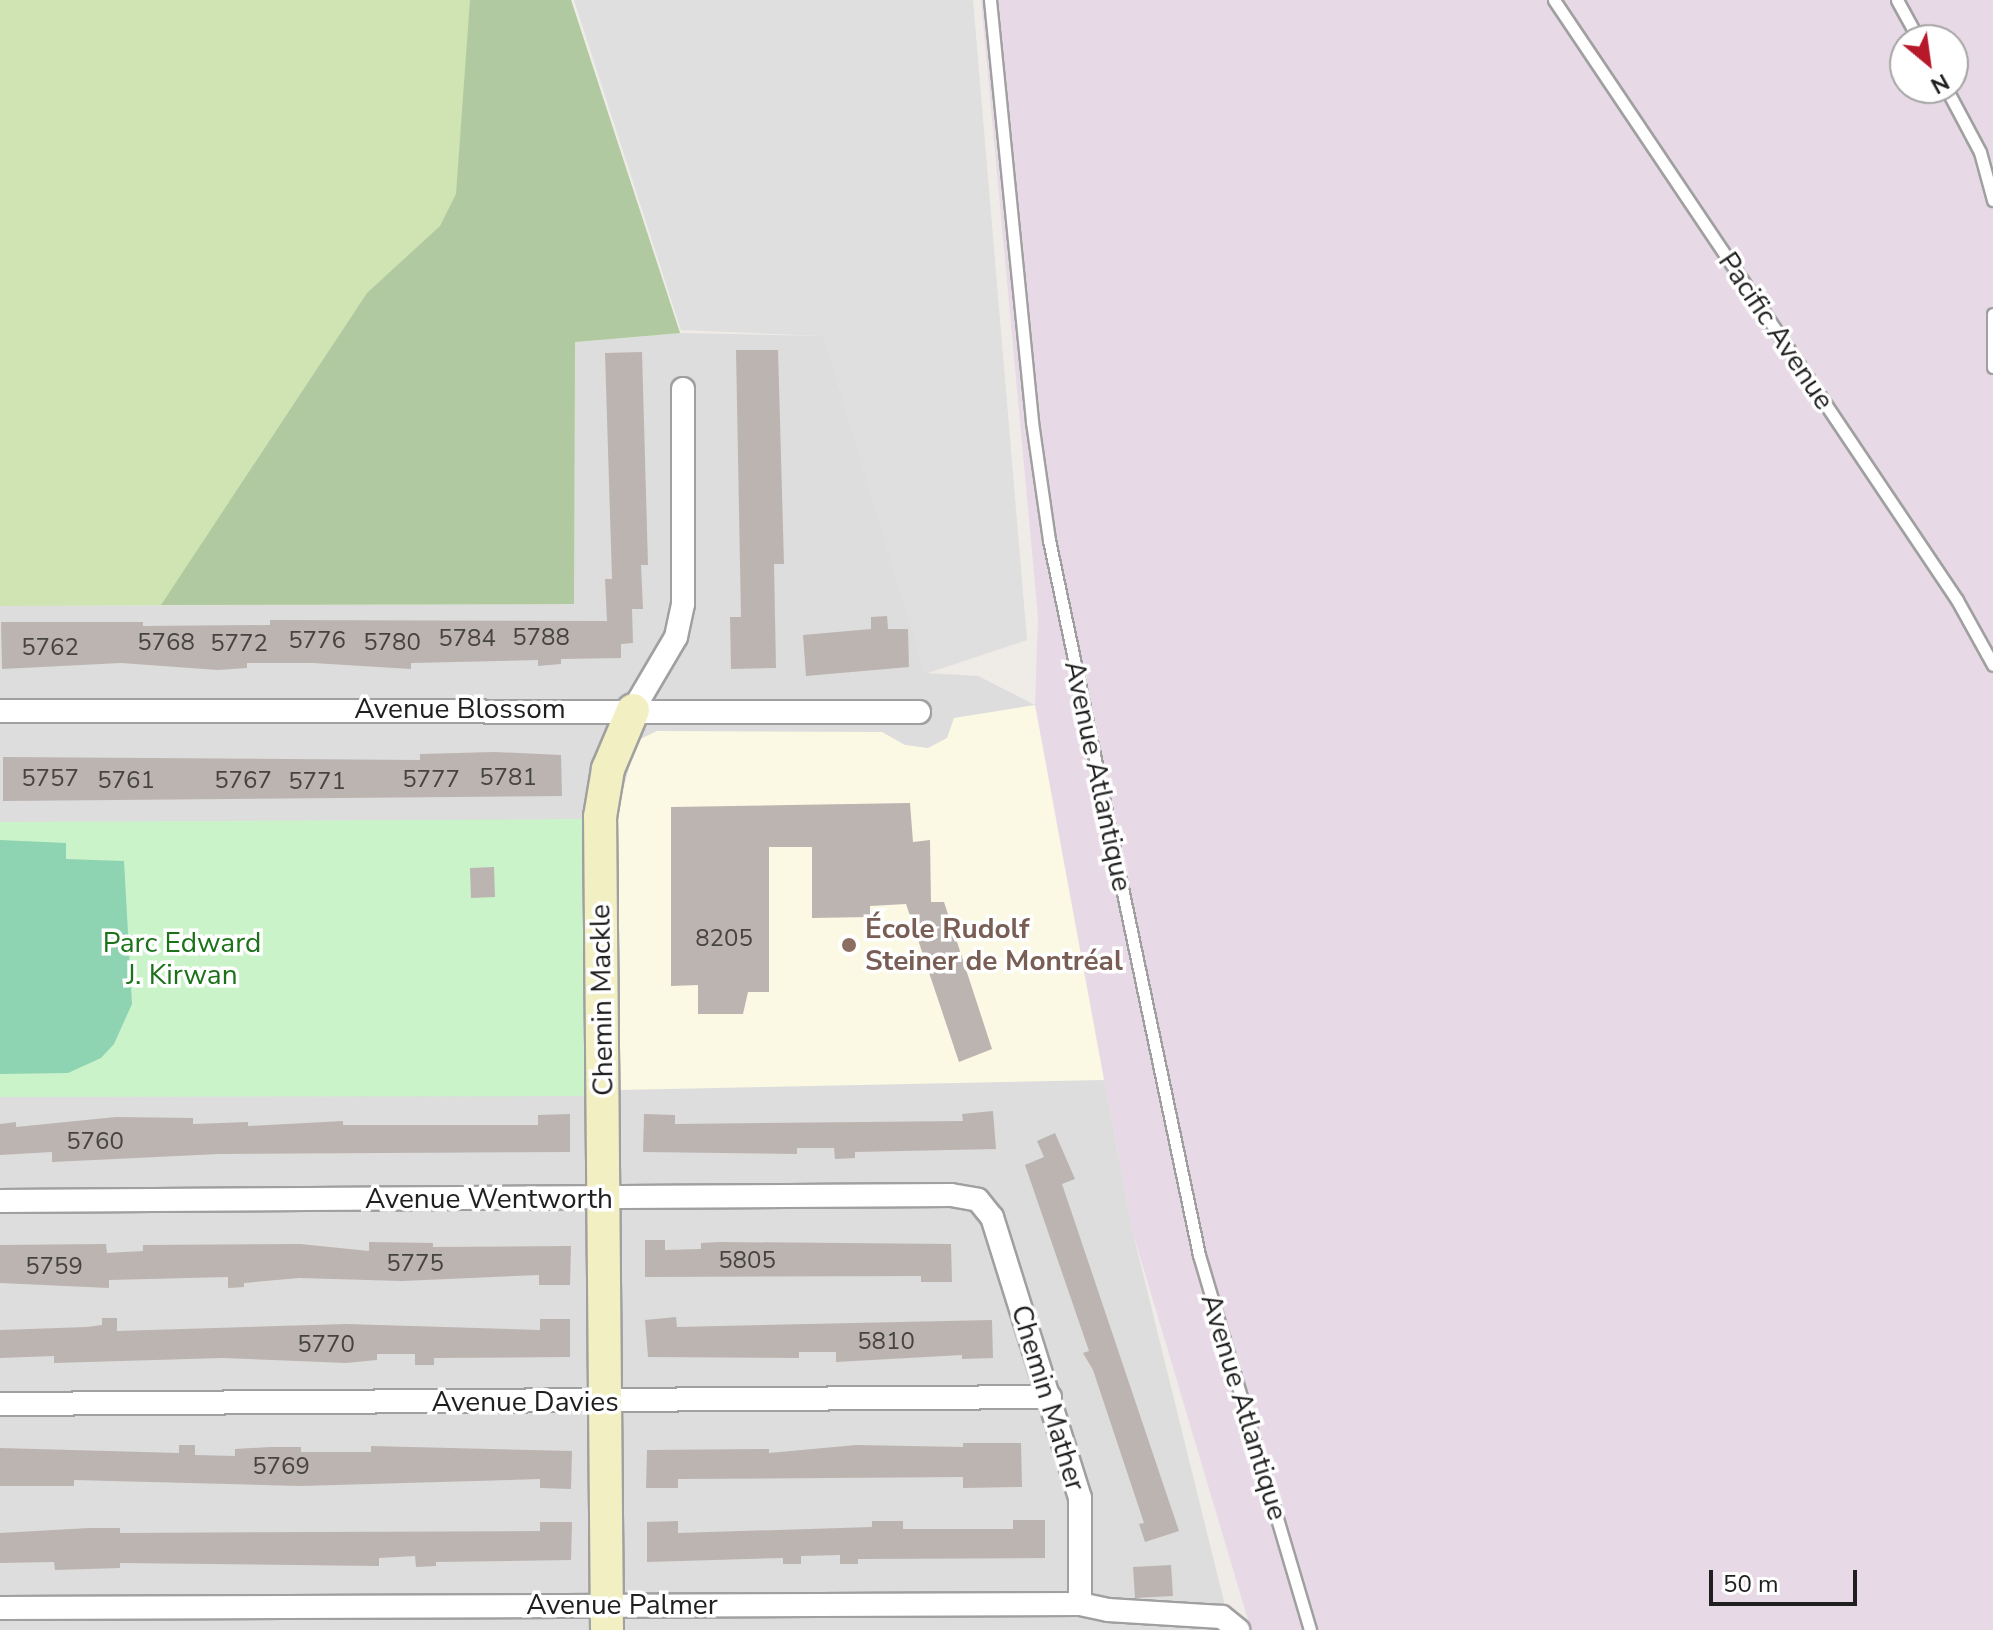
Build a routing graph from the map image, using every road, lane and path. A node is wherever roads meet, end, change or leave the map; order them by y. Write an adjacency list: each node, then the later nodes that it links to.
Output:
1 (990, 0): 24 (lane, Avenue Atlantique)
2 (1554, 0): 10 (lane, Pacific Avenue)
3 (1897, 0): 4 (lane)
4 (1910, 24)
5 (1954, 104): 6 (lane)
6 (1993, 200)
7 (1993, 314): 8 (lane)
8 (1993, 367)
9 (683, 389): 11 (street, Chemin Mackle)
10 (1993, 665)
11 (633, 710): 12 (street, Avenue Blossom); 13 (street, Avenue Blossom); 14 (street, Chemin Mackle)
12 (0, 711)
13 (919, 712)
14 (603, 1198): 15 (street, Avenue Wentworth); 16 (street, Avenue Wentworth); 18 (street, Chemin Mackle)
15 (978, 1200): 17 (street, Chemin Mather)
16 (0, 1201)
17 (1050, 1397): 18 (street, Avenue Davies); 20 (street, Chemin Mather)
18 (603, 1402): 19 (street, Avenue Davies); 22 (street, Chemin Mackle)
19 (0, 1404)
20 (1080, 1604): 22 (street, Avenue Palmer); 23 (street, Avenue Palmer)
21 (0, 1608): 22 (street, Avenue Palmer)
22 (607, 1617)
23 (1238, 1630)
24 (1310, 1630)

